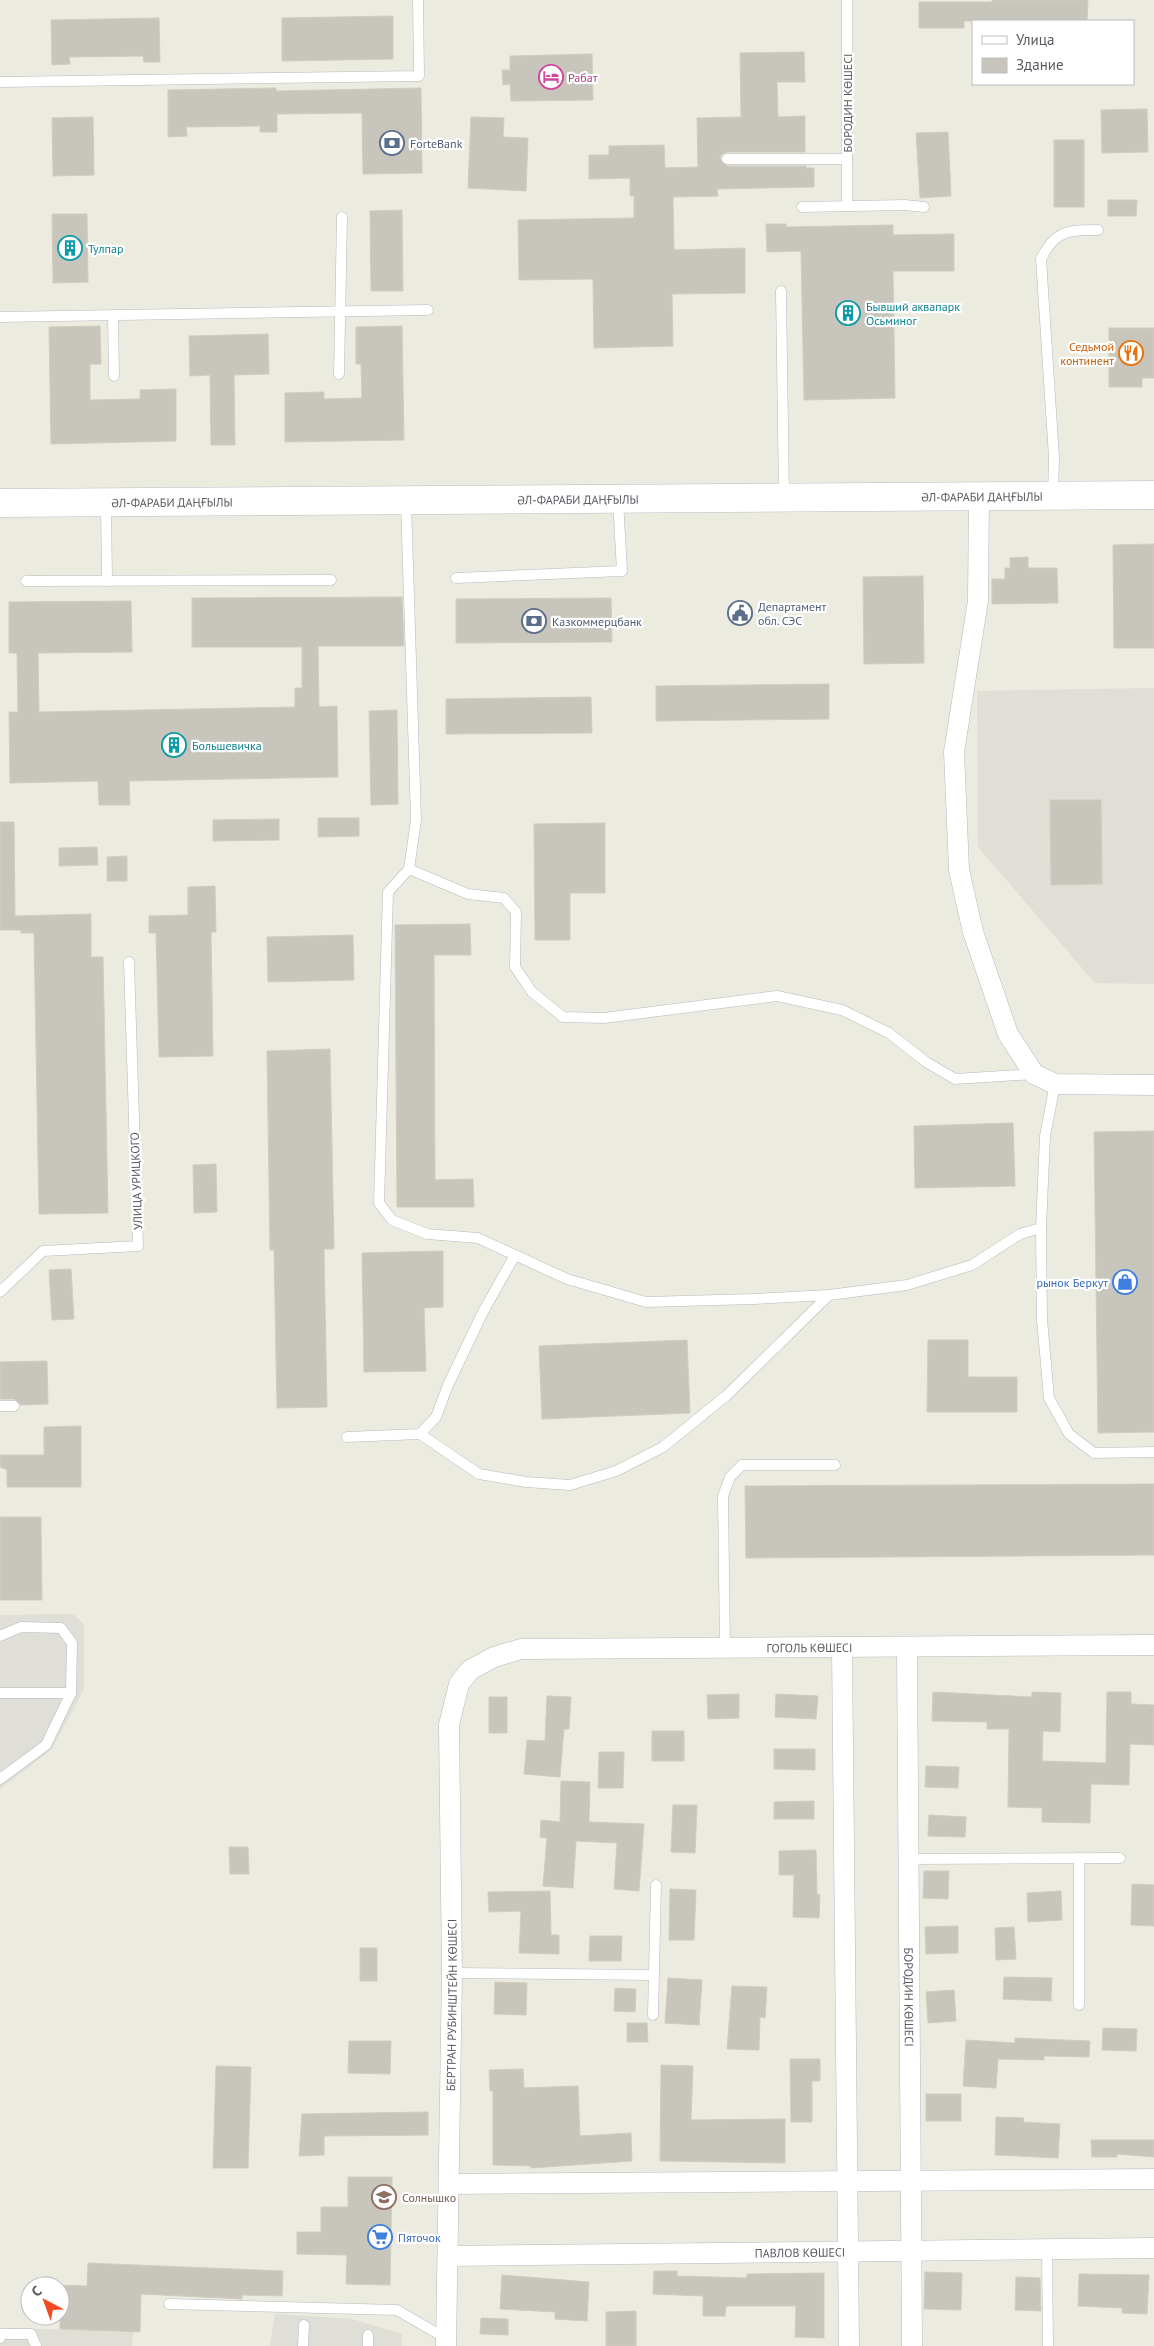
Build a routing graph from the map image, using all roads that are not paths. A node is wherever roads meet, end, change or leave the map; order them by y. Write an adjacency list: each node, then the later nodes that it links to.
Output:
1 (418, 0): 3 (lane)
2 (847, 0): 5 (lane, БОРОДИН КӨШЕСІ)
3 (0, 82)
4 (727, 159): 5 (lane)
5 (847, 159): 6 (lane, БОРОДИН КӨШЕСІ)
6 (847, 206): 7 (lane); 8 (lane)
7 (802, 207)
8 (924, 207)
9 (342, 217): 13 (lane)
10 (1098, 230): 20 (lane)
11 (781, 291): 21 (lane)
12 (428, 310): 13 (lane)
13 (340, 312): 14 (lane); 16 (lane)
14 (113, 315): 15 (lane); 17 (lane)
15 (0, 317)
16 (339, 374)
17 (114, 376)
18 (1154, 495): 20 (main road, ӘЛ-ФАРАБИ ДАҢҒЫЛЫ)
19 (979, 496): 20 (main road, ӘЛ-ФАРАБИ ДАҢҒЫЛЫ); 21 (main road, ӘЛ-ФАРАБИ ДАҢҒЫЛЫ); 32 (street)
20 (1053, 496)
21 (784, 498): 22 (main road, ӘЛ-ФАРАБИ ДАҢҒЫЛЫ)
22 (618, 499): 23 (main road, ӘЛ-ФАРАБИ ДАҢҒЫЛЫ); 26 (lane)
23 (406, 501): 25 (main road, ӘЛ-ФАРАБИ ДАҢҒЫЛЫ); 30 (lane)
24 (0, 503): 25 (main road, ӘЛ-ФАРАБИ ДАҢҒЫЛЫ)
25 (106, 504): 29 (lane)
26 (456, 578)
27 (331, 580): 29 (lane)
28 (26, 581): 29 (lane)
29 (107, 581)
30 (409, 869): 32 (lane); 36 (lane)
31 (130, 962): 37 (lane, УЛИЦА УРИЦКОГО)
32 (1034, 1074): 33 (street)
33 (1054, 1084): 34 (street); 35 (lane)
34 (1154, 1085)
35 (1041, 1228): 38 (lane); 43 (lane)
36 (515, 1255): 38 (lane); 41 (lane)
37 (0, 1292)
38 (829, 1294): 41 (lane)
39 (0, 1406): 40 (lane)
40 (14, 1406)
41 (420, 1434): 42 (lane)
42 (347, 1437)
43 (1154, 1452)
44 (835, 1465): 49 (lane)
45 (0, 1636): 52 (lane)
46 (1154, 1646): 48 (street, ГОГОЛЬ КӨШЕСІ)
47 (842, 1648): 48 (street, ГОГОЛЬ КӨШЕСІ); 49 (street, ГОГОЛЬ КӨШЕСІ); 66 (street)
48 (907, 1648): 58 (street, БОРОДИН КӨШЕСІ)
49 (725, 1649): 50 (street, ГОГОЛЬ КӨШЕСІ)
50 (470, 1670): 60 (street, БЕРТРАН РУБИНШТЕЙН КӨШЕСІ)
51 (0, 1693): 52 (lane)
52 (70, 1693): 54 (lane)
53 (0, 1768): 54 (lane)
54 (15, 1768): 55 (lane)
55 (0, 1779)
56 (1079, 1858): 57 (lane); 58 (lane); 62 (lane)
57 (1120, 1858)
58 (909, 1859): 65 (street, БОРОДИН КӨШЕСІ)
59 (656, 1885): 61 (lane)
60 (452, 1973): 61 (lane); 67 (street, БЕРТРАН РУБИНШТЕЙН КӨШЕСІ)
61 (654, 1975): 63 (lane)
62 (1079, 2005)
63 (653, 2015)
64 (1154, 2179): 65 (street)
65 (911, 2181): 66 (street); 70 (street, БОРОДИН КӨШЕСІ)
66 (848, 2182): 67 (street); 71 (street)
67 (449, 2184): 72 (street, БЕРТРАН РУБИНШТЕЙН КӨШЕСІ)
68 (1154, 2248): 69 (street, ПАВЛОВ КӨШЕСІ)
69 (1047, 2250): 70 (street, ПАВЛОВ КӨШЕСІ); 83 (lane)
70 (911, 2251): 71 (street, ПАВЛОВ КӨШЕСІ); 82 (street, БОРОДИН КӨШЕСІ)
71 (848, 2252): 72 (street, ПАВЛОВ КӨШЕСІ); 81 (street)
72 (448, 2256): 77 (street, БЕРТРАН РУБИНШТЕЙН КӨШЕСІ)
73 (169, 2304): 77 (lane)
74 (304, 2325): 79 (lane)
75 (368, 2335): 80 (lane)
76 (0, 2338): 78 (lane)
77 (446, 2342)
78 (36, 2346)
79 (303, 2346)
80 (368, 2346)
81 (849, 2346)
82 (912, 2346)
83 (1048, 2346)

